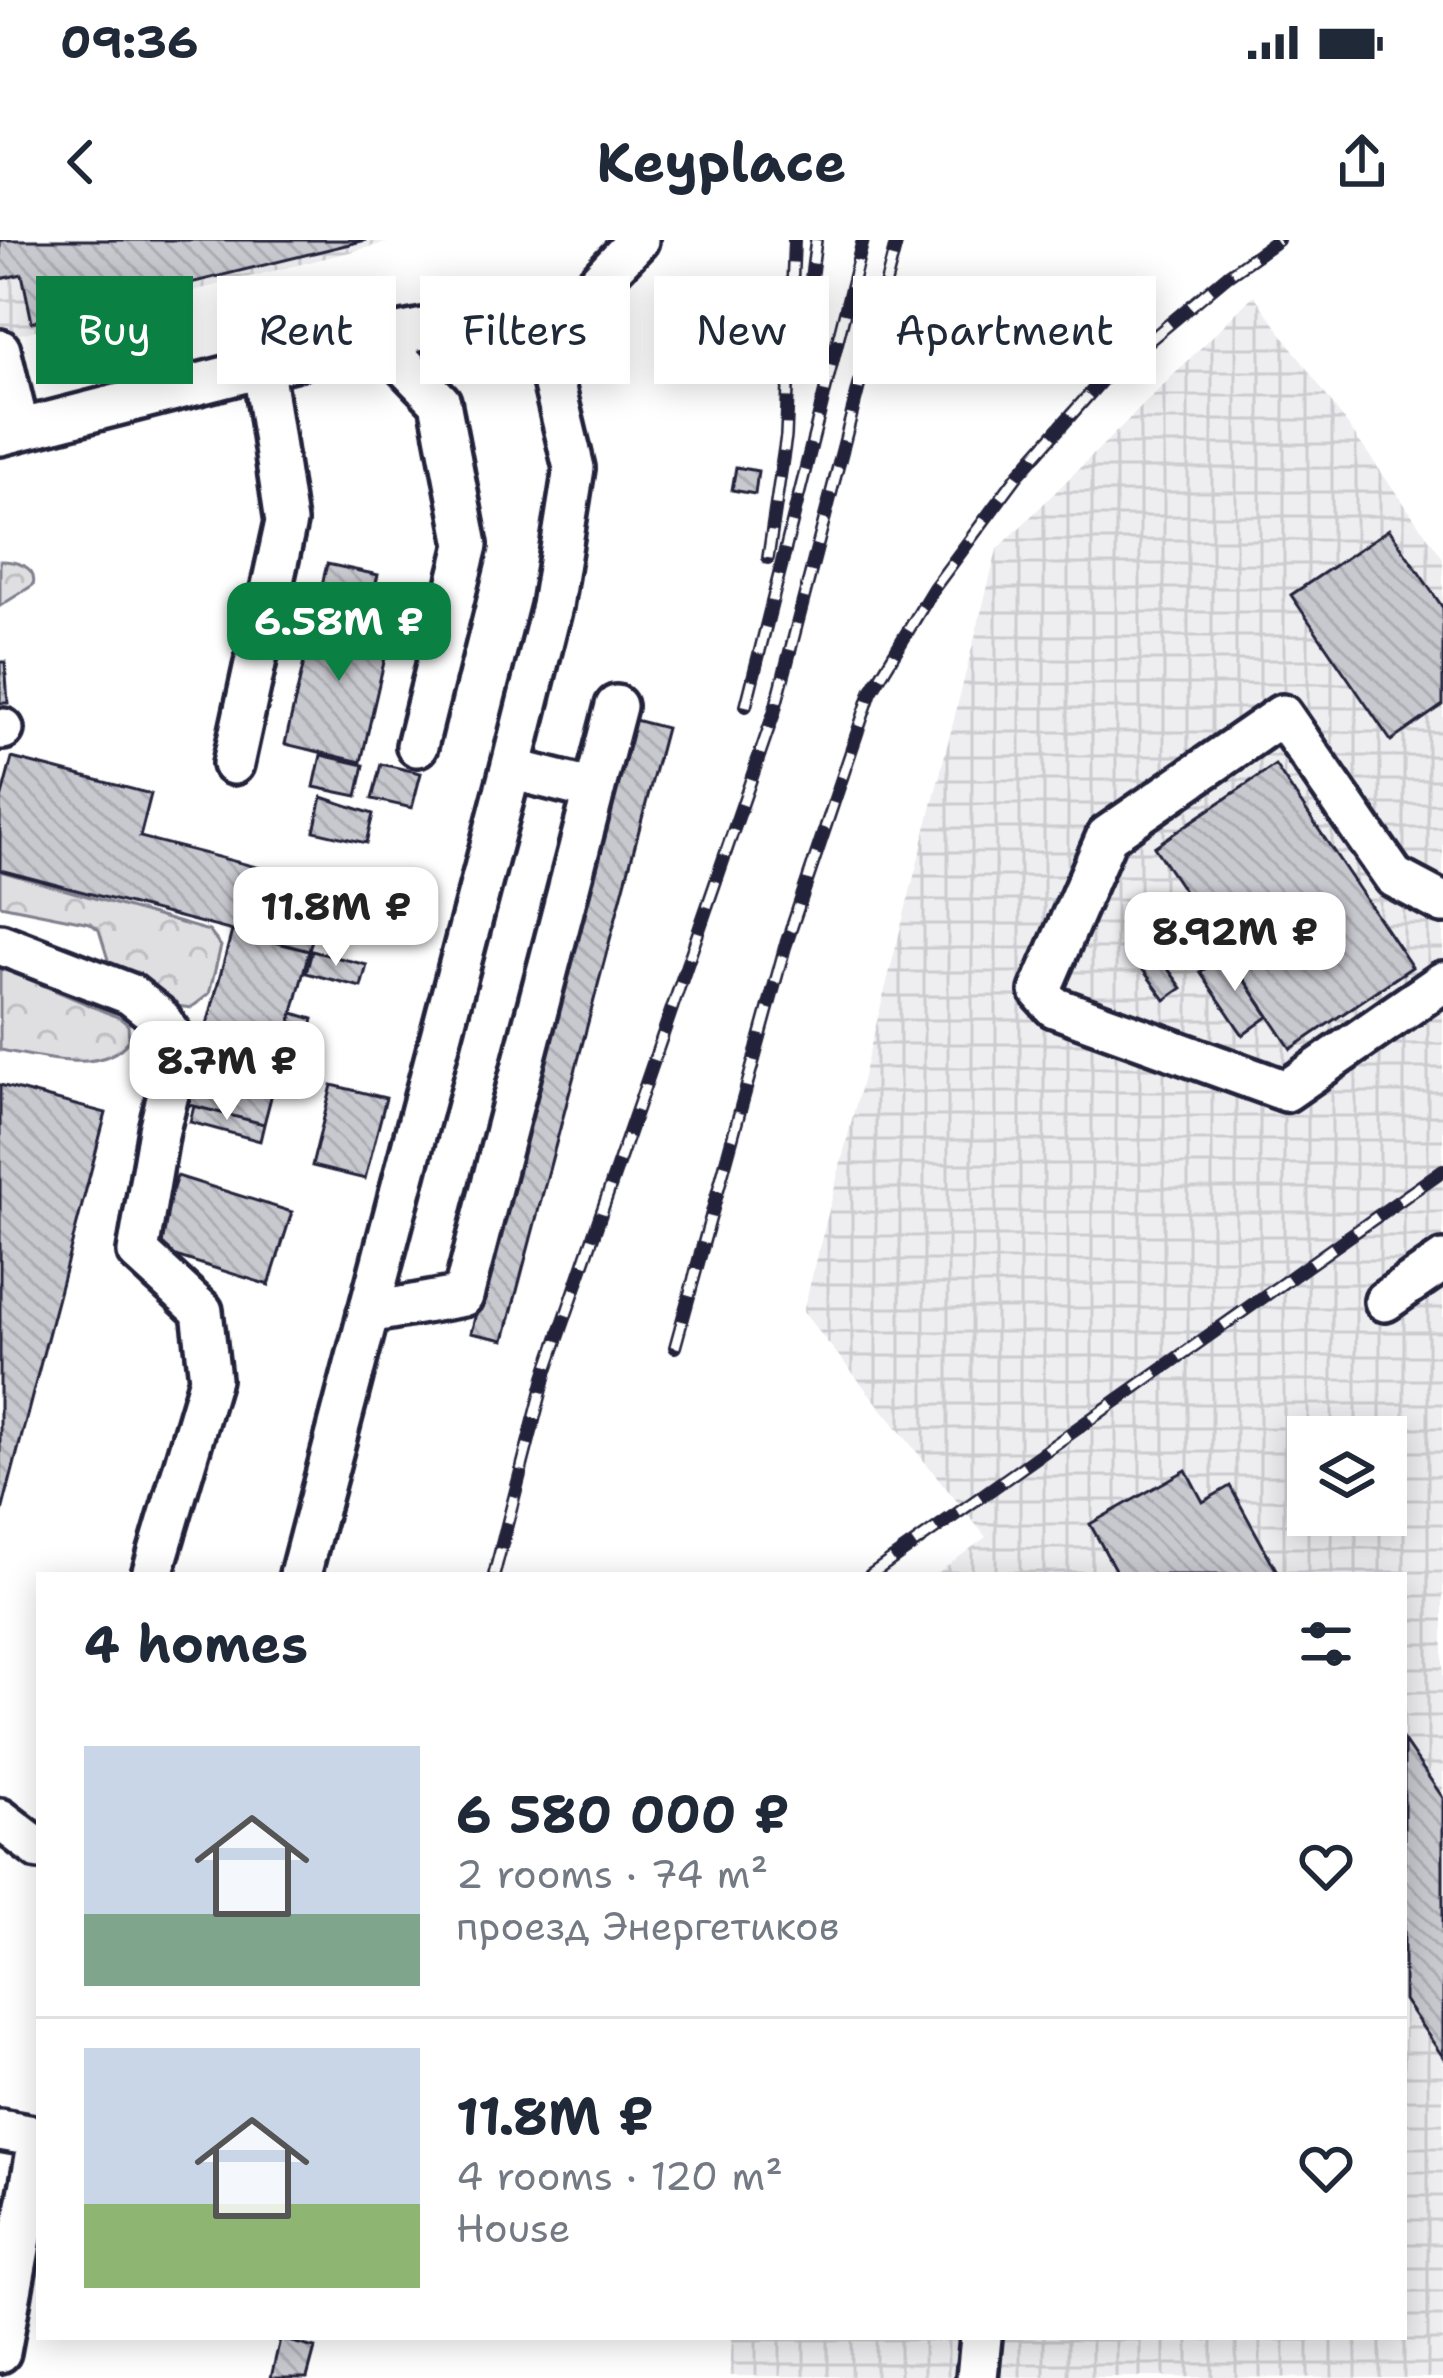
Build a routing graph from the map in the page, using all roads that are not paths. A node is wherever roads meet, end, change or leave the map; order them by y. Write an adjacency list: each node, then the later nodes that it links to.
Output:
1 (638, 240): 2 (street)
2 (604, 276)
3 (0, 350): 8 (street)
4 (396, 357): 10 (street)
5 (217, 379): 8 (street)
6 (264, 384): 11 (street)
7 (554, 384): 12 (street)
8 (10, 432)
9 (616, 706): 13 (street)
10 (417, 746)
11 (232, 764)
12 (511, 769): 13 (street); 19 (street)
13 (594, 790): 19 (street)
14 (1443, 903): 16 (street)
15 (0, 944): 20 (street)
16 (1443, 982)
17 (1443, 1261): 18 (street)
18 (1384, 1301)
19 (368, 1313): 21 (street)
20 (153, 1572)
21 (301, 1572)
22 (0, 1820): 23 (street)
23 (36, 1847)
24 (0, 2130): 25 (street)
25 (36, 2138)
26 (36, 2155): 28 (street)
27 (981, 2340): 29 (street)
28 (0, 2352)
29 (977, 2378)

